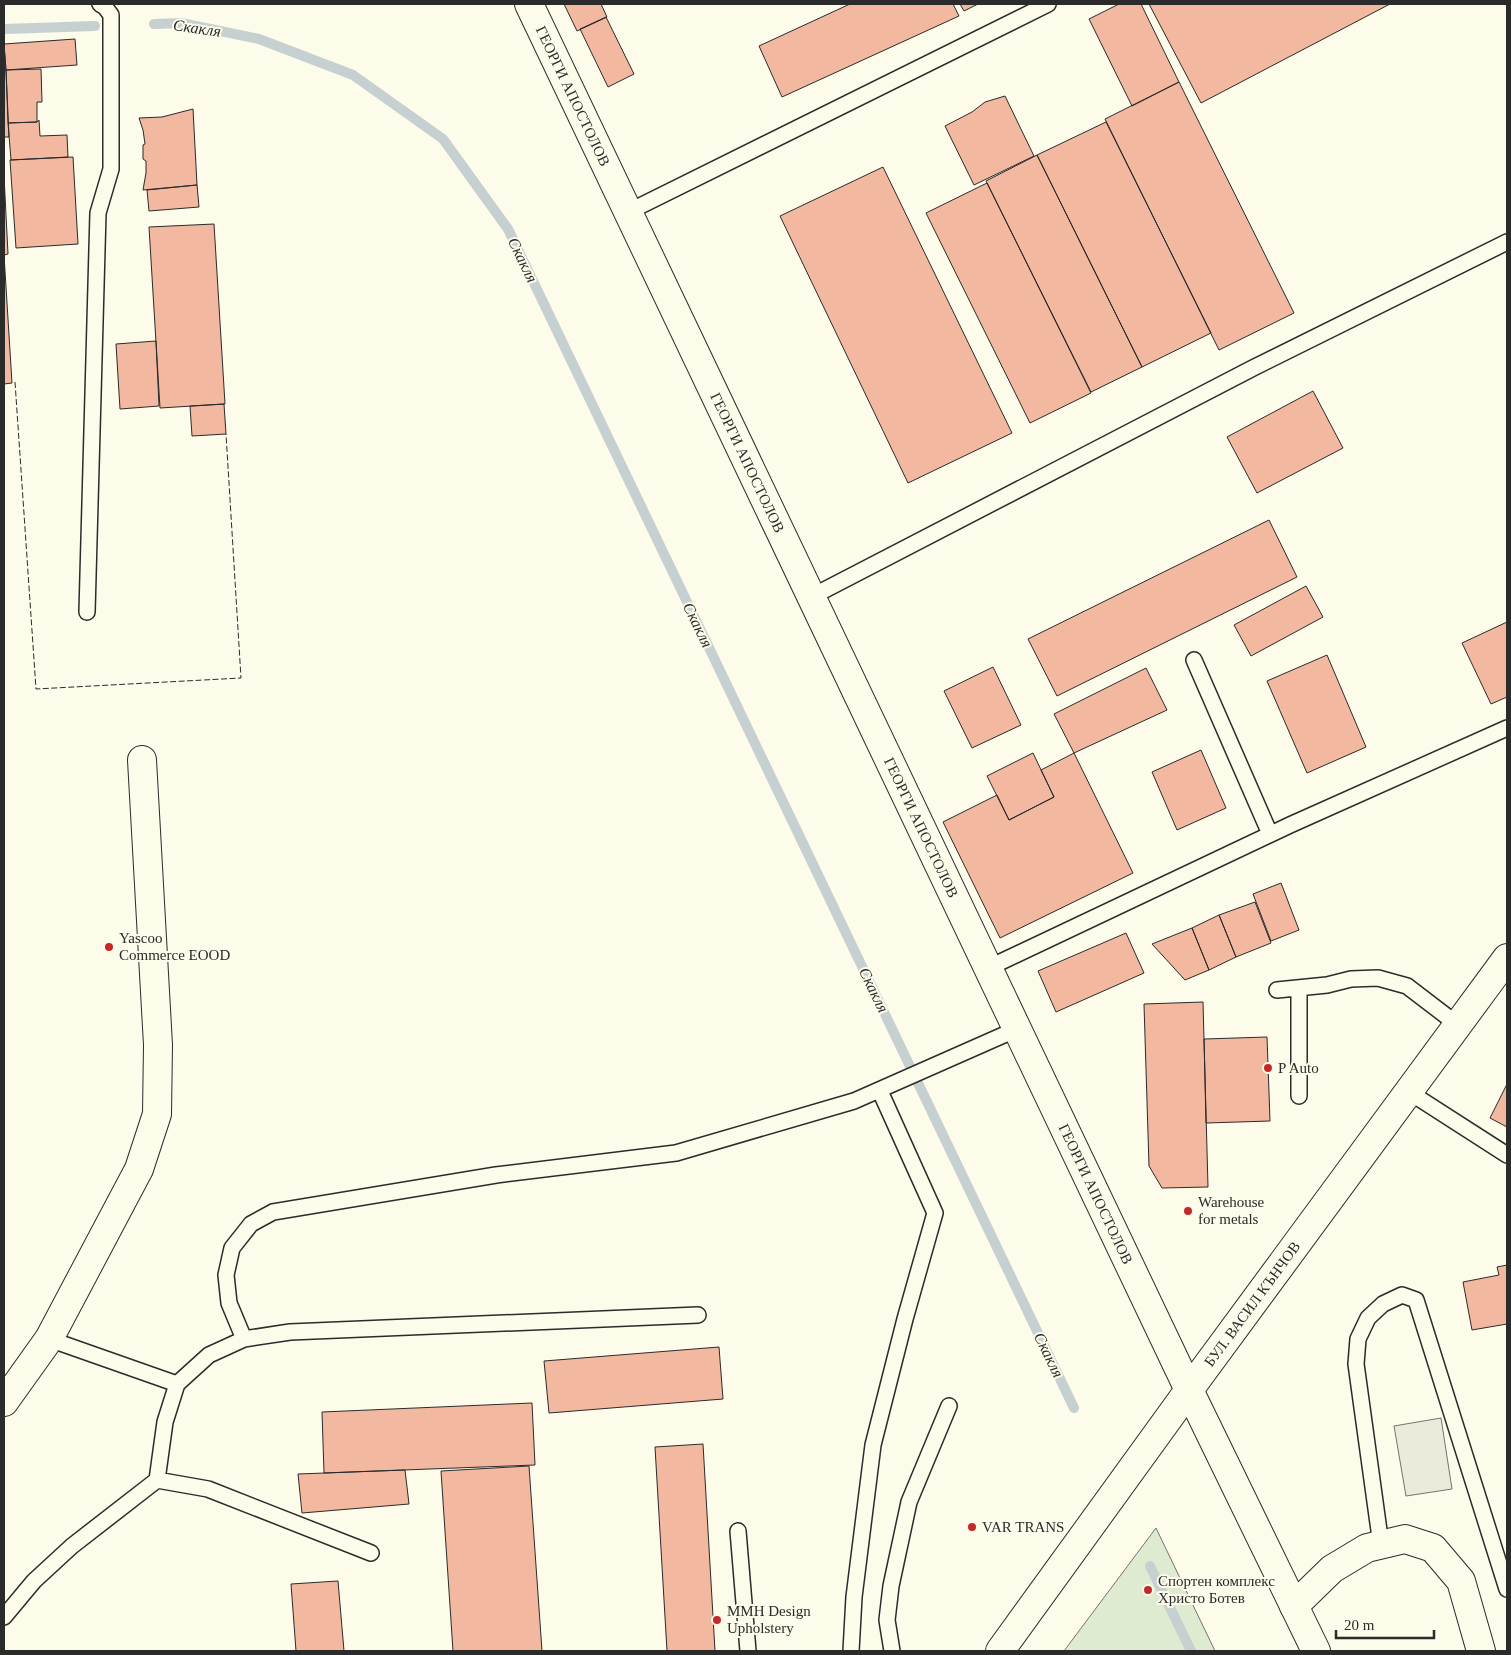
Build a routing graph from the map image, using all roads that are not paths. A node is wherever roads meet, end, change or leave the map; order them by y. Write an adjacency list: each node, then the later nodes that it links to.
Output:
1 (100, 4): 7 (lane)
2 (529, 4): 4 (street, ГЕОРГИ АПОСТОЛОВ)
3 (1048, 4): 4 (lane)
4 (628, 212): 6 (street, ГЕОРГИ АПОСТОЛОВ)
5 (1507, 242): 6 (lane)
6 (811, 597): 13 (street, ГЕОРГИ АПОСТОЛОВ)
7 (87, 612)
8 (1194, 660): 11 (lane)
9 (1507, 728): 11 (lane)
10 (142, 760): 23 (street)
11 (1270, 834): 13 (lane)
12 (1507, 958): 16 (street, БУЛ. ВАСИЛ КЪНЧОВ)
13 (988, 968): 17 (street, ГЕОРГИ АПОСТОЛОВ)
14 (1299, 988): 15 (lane); 16 (lane); 20 (lane)
15 (1277, 990)
16 (1458, 1025): 19 (street, БУЛ. ВАСИЛ КЪНЧОВ)
17 (1017, 1029): 18 (lane); 26 (street, ГЕОРГИ АПОСТОЛОВ)
18 (880, 1091): 24 (lane); 37 (lane)
19 (1409, 1092): 21 (lane); 26 (street, БУЛ. ВАСИЛ КЪНЧОВ)
20 (1299, 1096)
21 (1507, 1154)
22 (698, 1315): 24 (lane)
23 (49, 1339): 25 (lane); 27 (street)
24 (244, 1339): 25 (lane)
25 (177, 1384): 29 (lane)
26 (1189, 1390): 34 (street, ГЕОРГИ АПОСТОЛОВ); 39 (street, БУЛ. ВАСИЛ КЪНЧОВ)
27 (4, 1402)
28 (948, 1406): 38 (lane)
29 (157, 1480): 32 (lane); 35 (lane)
30 (738, 1531): 36 (lane)
31 (1381, 1545): 33 (lane); 34 (street); 41 (street)
32 (371, 1553)
33 (1507, 1589)
34 (1294, 1606): 40 (street, ГЕОРГИ АПОСТОЛОВ)
35 (4, 1617)
36 (748, 1651)
37 (851, 1651)
38 (892, 1651)
39 (1000, 1651)
40 (1316, 1651)
41 (1481, 1651)

